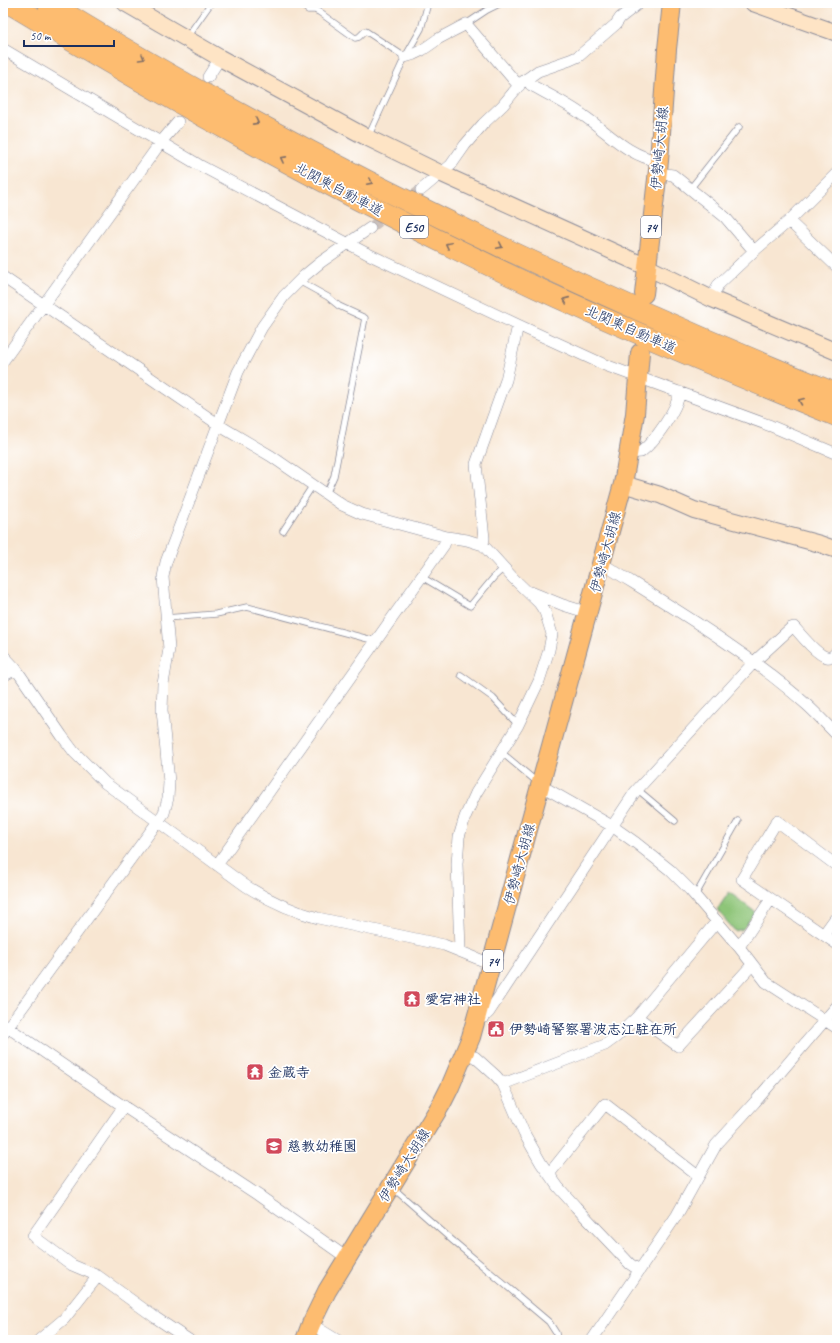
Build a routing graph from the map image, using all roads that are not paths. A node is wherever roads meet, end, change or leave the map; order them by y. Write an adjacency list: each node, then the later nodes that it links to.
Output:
1 (9, 3): 47 (highway, 北関東自動車道 / E50, one-way to 1)
2 (48, 3): 46 (highway, 北関東自動車道 / E50, one-way to 46)
3 (125, 3): 11 (street)
4 (211, 3): 14 (lane)
5 (299, 3): 16 (lane)
6 (428, 3): 16 (lane)
7 (501, 3): 12 (lane)
8 (639, 3): 19 (street)
9 (672, 3): 24 (main road, 伊勢崎大胡線 / 74)
10 (753, 3): 13 (street)
11 (144, 8): 14 (street)
12 (466, 24): 16 (street); 19 (street)
13 (837, 33)
14 (186, 38): 17 (street)
15 (3, 48): 23 (street)
16 (405, 57): 22 (lane)
17 (220, 58): 18 (street); 22 (street)
18 (208, 77)
19 (523, 82): 24 (street); 26 (street)
20 (178, 122): 23 (street)
21 (739, 127): 27 (lane)
22 (368, 138): 26 (street)
23 (161, 142): 31 (street); 39 (street)
24 (659, 167): 27 (street); 33 (main road, 伊勢崎大胡線 / 74)
25 (837, 173): 29 (street)
26 (442, 174): 28 (street); 33 (street)
27 (690, 189): 32 (street)
28 (421, 190)
29 (789, 221): 32 (street); 34 (street)
30 (370, 228): 31 (street)
31 (349, 244): 36 (street); 40 (street)
32 (754, 251): 38 (street)
33 (647, 267): 37 (main road, 伊勢崎大胡線 / 74); 38 (street)
34 (837, 267)
35 (3, 277): 39 (street)
36 (299, 281): 48 (street); 53 (lane)
37 (644, 294)
38 (712, 299): 41 (street)
39 (43, 306): 43 (street); 48 (street)
40 (518, 325): 44 (street); 56 (street)
41 (837, 352)
42 (640, 353): 44 (main road, 伊勢崎大胡線 / 74)
43 (3, 361)
44 (638, 378): 45 (street); 49 (main road, 伊勢崎大胡線 / 74)
45 (680, 392): 49 (street); 50 (street)
46 (837, 394)
47 (837, 416)
48 (218, 424): 52 (street); 63 (street)
49 (629, 453): 51 (main road, 伊勢崎大胡線 / 74)
50 (837, 454)
51 (623, 484): 57 (street); 58 (main road, 伊勢崎大胡線 / 74)
52 (313, 485): 53 (street); 54 (lane)
53 (326, 494): 55 (street)
54 (282, 531)
55 (447, 537): 56 (street); 60 (street)
56 (483, 545): 59 (street)
57 (837, 550)
58 (602, 565): 62 (main road, 伊勢崎大胡線 / 74); 67 (street)
59 (504, 568): 60 (lane); 61 (street)
60 (422, 577): 64 (street)
61 (527, 590): 62 (street); 71 (street)
62 (589, 613): 74 (main road, 伊勢崎大胡線 / 74)
63 (166, 618): 64 (lane); 78 (street)
64 (376, 641): 80 (street)
65 (837, 651): 67 (street)
66 (3, 655): 68 (street)
67 (754, 662): 72 (street); 75 (street)
68 (16, 670): 70 (street); 78 (street)
69 (461, 675): 71 (lane)
70 (3, 676)
71 (518, 725): 73 (street)
72 (837, 735)
73 (501, 752): 74 (lane); 89 (street)
74 (540, 785): 79 (street); 90 (main road, 伊勢崎大胡線 / 74)
75 (637, 789): 76 (lane); 79 (street)
76 (675, 821)
77 (738, 821): 82 (lane)
78 (157, 822): 80 (street); 96 (street)
79 (612, 826): 82 (street); 94 (street)
80 (216, 865): 89 (street)
81 (837, 866): 83 (street)
82 (695, 896): 85 (street)
83 (771, 899): 86 (street); 88 (street)
84 (837, 916): 86 (street)
85 (717, 921): 88 (street); 93 (street)
86 (824, 934): 87 (street)
87 (837, 944)
88 (739, 947): 91 (street)
89 (460, 950): 90 (street)
90 (492, 964): 94 (main road, 伊勢崎大胡線 / 74)
91 (752, 964): 93 (street); 95 (street)
92 (837, 1006): 95 (street)
93 (637, 1017): 99 (street)
94 (477, 1018): 98 (main road, 伊勢崎大胡線 / 74)
95 (825, 1020): 97 (street); 102 (street)
96 (5, 1028): 100 (street)
97 (837, 1028)
98 (464, 1054): 99 (street); 103 (main road, 伊勢崎大胡線 / 74)
99 (503, 1084): 101 (street)
100 (124, 1106): 104 (street); 106 (street)
101 (549, 1174): 102 (street); 105 (street)
102 (698, 1176): 105 (street)
103 (391, 1186): 104 (main road, 伊勢崎大胡線 / 74); 111 (lane)
104 (347, 1258): 107 (main road, 伊勢崎大胡線 / 74)
105 (639, 1270): 112 (street)
106 (98, 1276): 108 (street); 109 (street)
107 (308, 1332): 110 (street)
108 (39, 1340)
109 (189, 1340)
110 (337, 1340)
111 (557, 1340)
112 (592, 1340)

